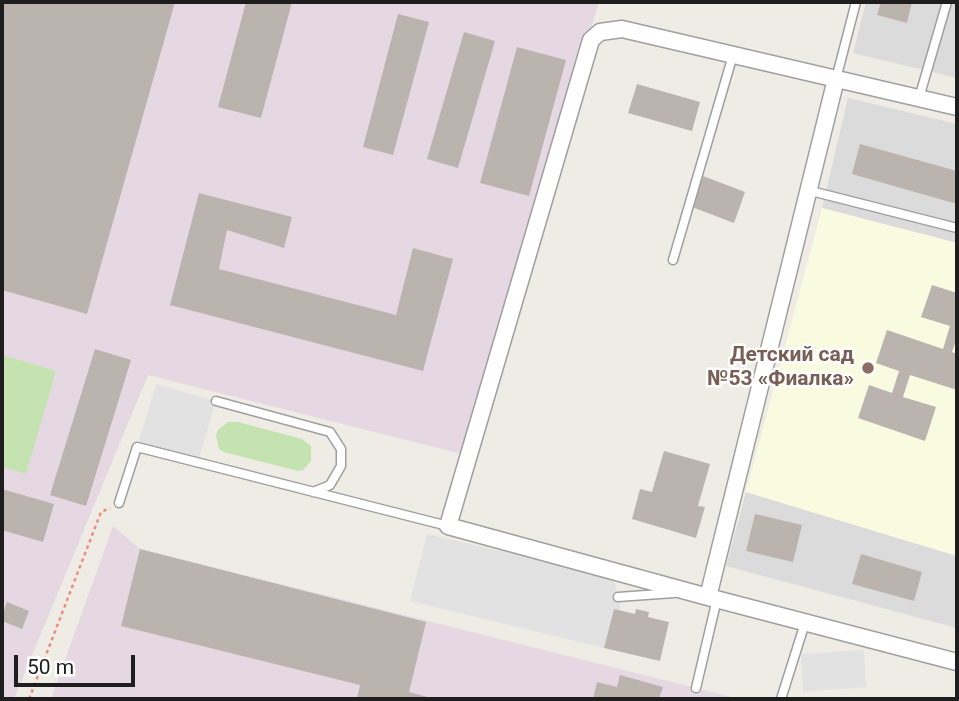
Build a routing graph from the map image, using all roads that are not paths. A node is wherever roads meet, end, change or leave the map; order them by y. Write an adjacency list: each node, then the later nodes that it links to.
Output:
1 (856, 2): 4 (lane)
2 (947, 2): 5 (lane)
3 (733, 55): 4 (street); 9 (lane); 13 (street)
4 (836, 79): 5 (street); 7 (street)
5 (919, 97): 6 (street)
6 (957, 107)
7 (807, 190): 8 (lane); 16 (street)
8 (957, 228)
9 (673, 260)
10 (216, 401): 11 (lane)
11 (313, 492): 12 (lane); 13 (lane)
12 (119, 503)
13 (448, 526): 14 (street)
14 (688, 592): 15 (lane); 16 (street)
15 (618, 597)
16 (712, 598): 17 (street); 19 (lane)
17 (806, 622): 18 (street); 20 (lane)
18 (957, 662)
19 (696, 688)
20 (781, 699)

